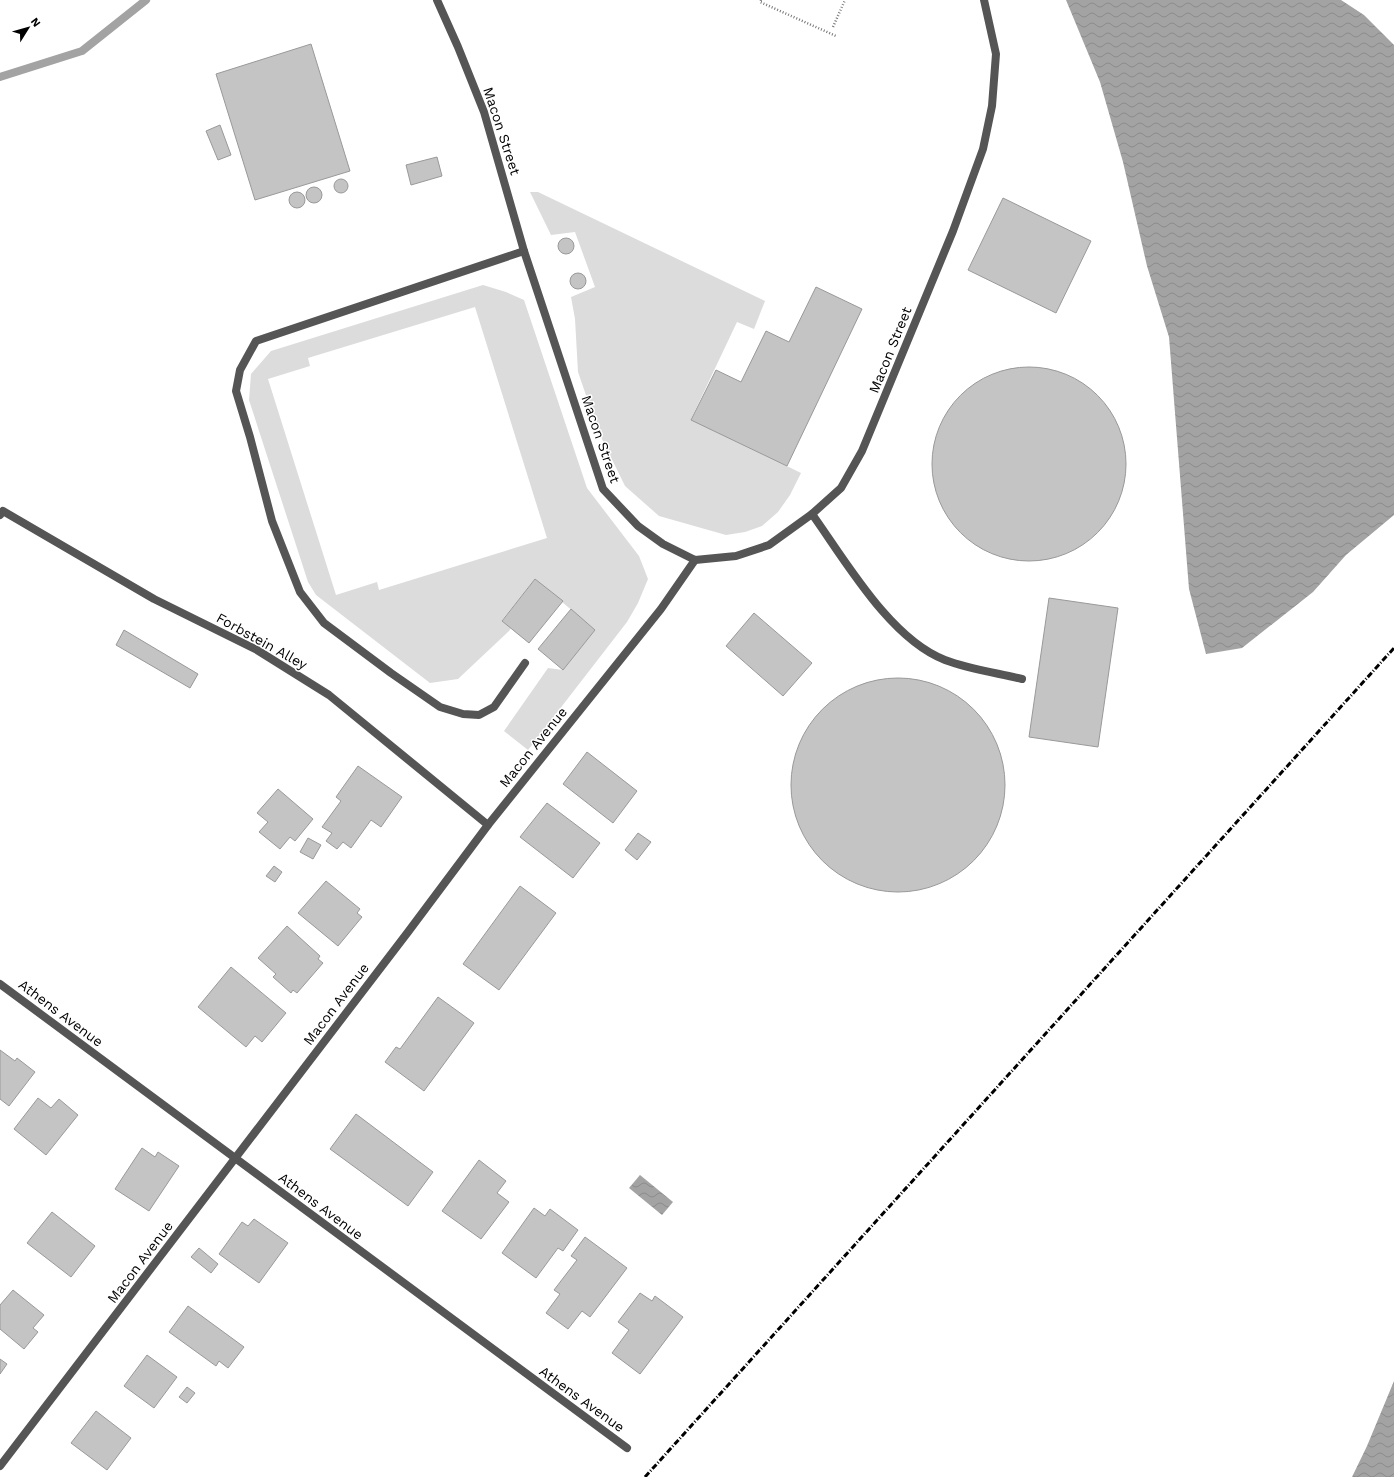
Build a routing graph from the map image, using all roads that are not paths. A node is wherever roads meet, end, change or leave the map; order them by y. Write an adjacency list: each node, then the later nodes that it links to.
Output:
1 (437, 0): 3 (street, Macon Street)
2 (984, 0): 5 (street, Macon Street)
3 (524, 251): 6 (street, Macon Street); 7 (street)
4 (2, 513): 9 (street, Forbstein Alley)
5 (812, 514): 6 (street, Macon Street); 8 (street)
6 (695, 560): 9 (street, Macon Avenue)
7 (525, 663)
8 (1022, 679)
9 (488, 825): 11 (street, Macon Avenue)
10 (0, 984): 11 (street, Athens Avenue)
11 (235, 1158): 12 (street, Athens Avenue); 13 (street, Macon Avenue)
12 (627, 1448)
13 (0, 1466)

